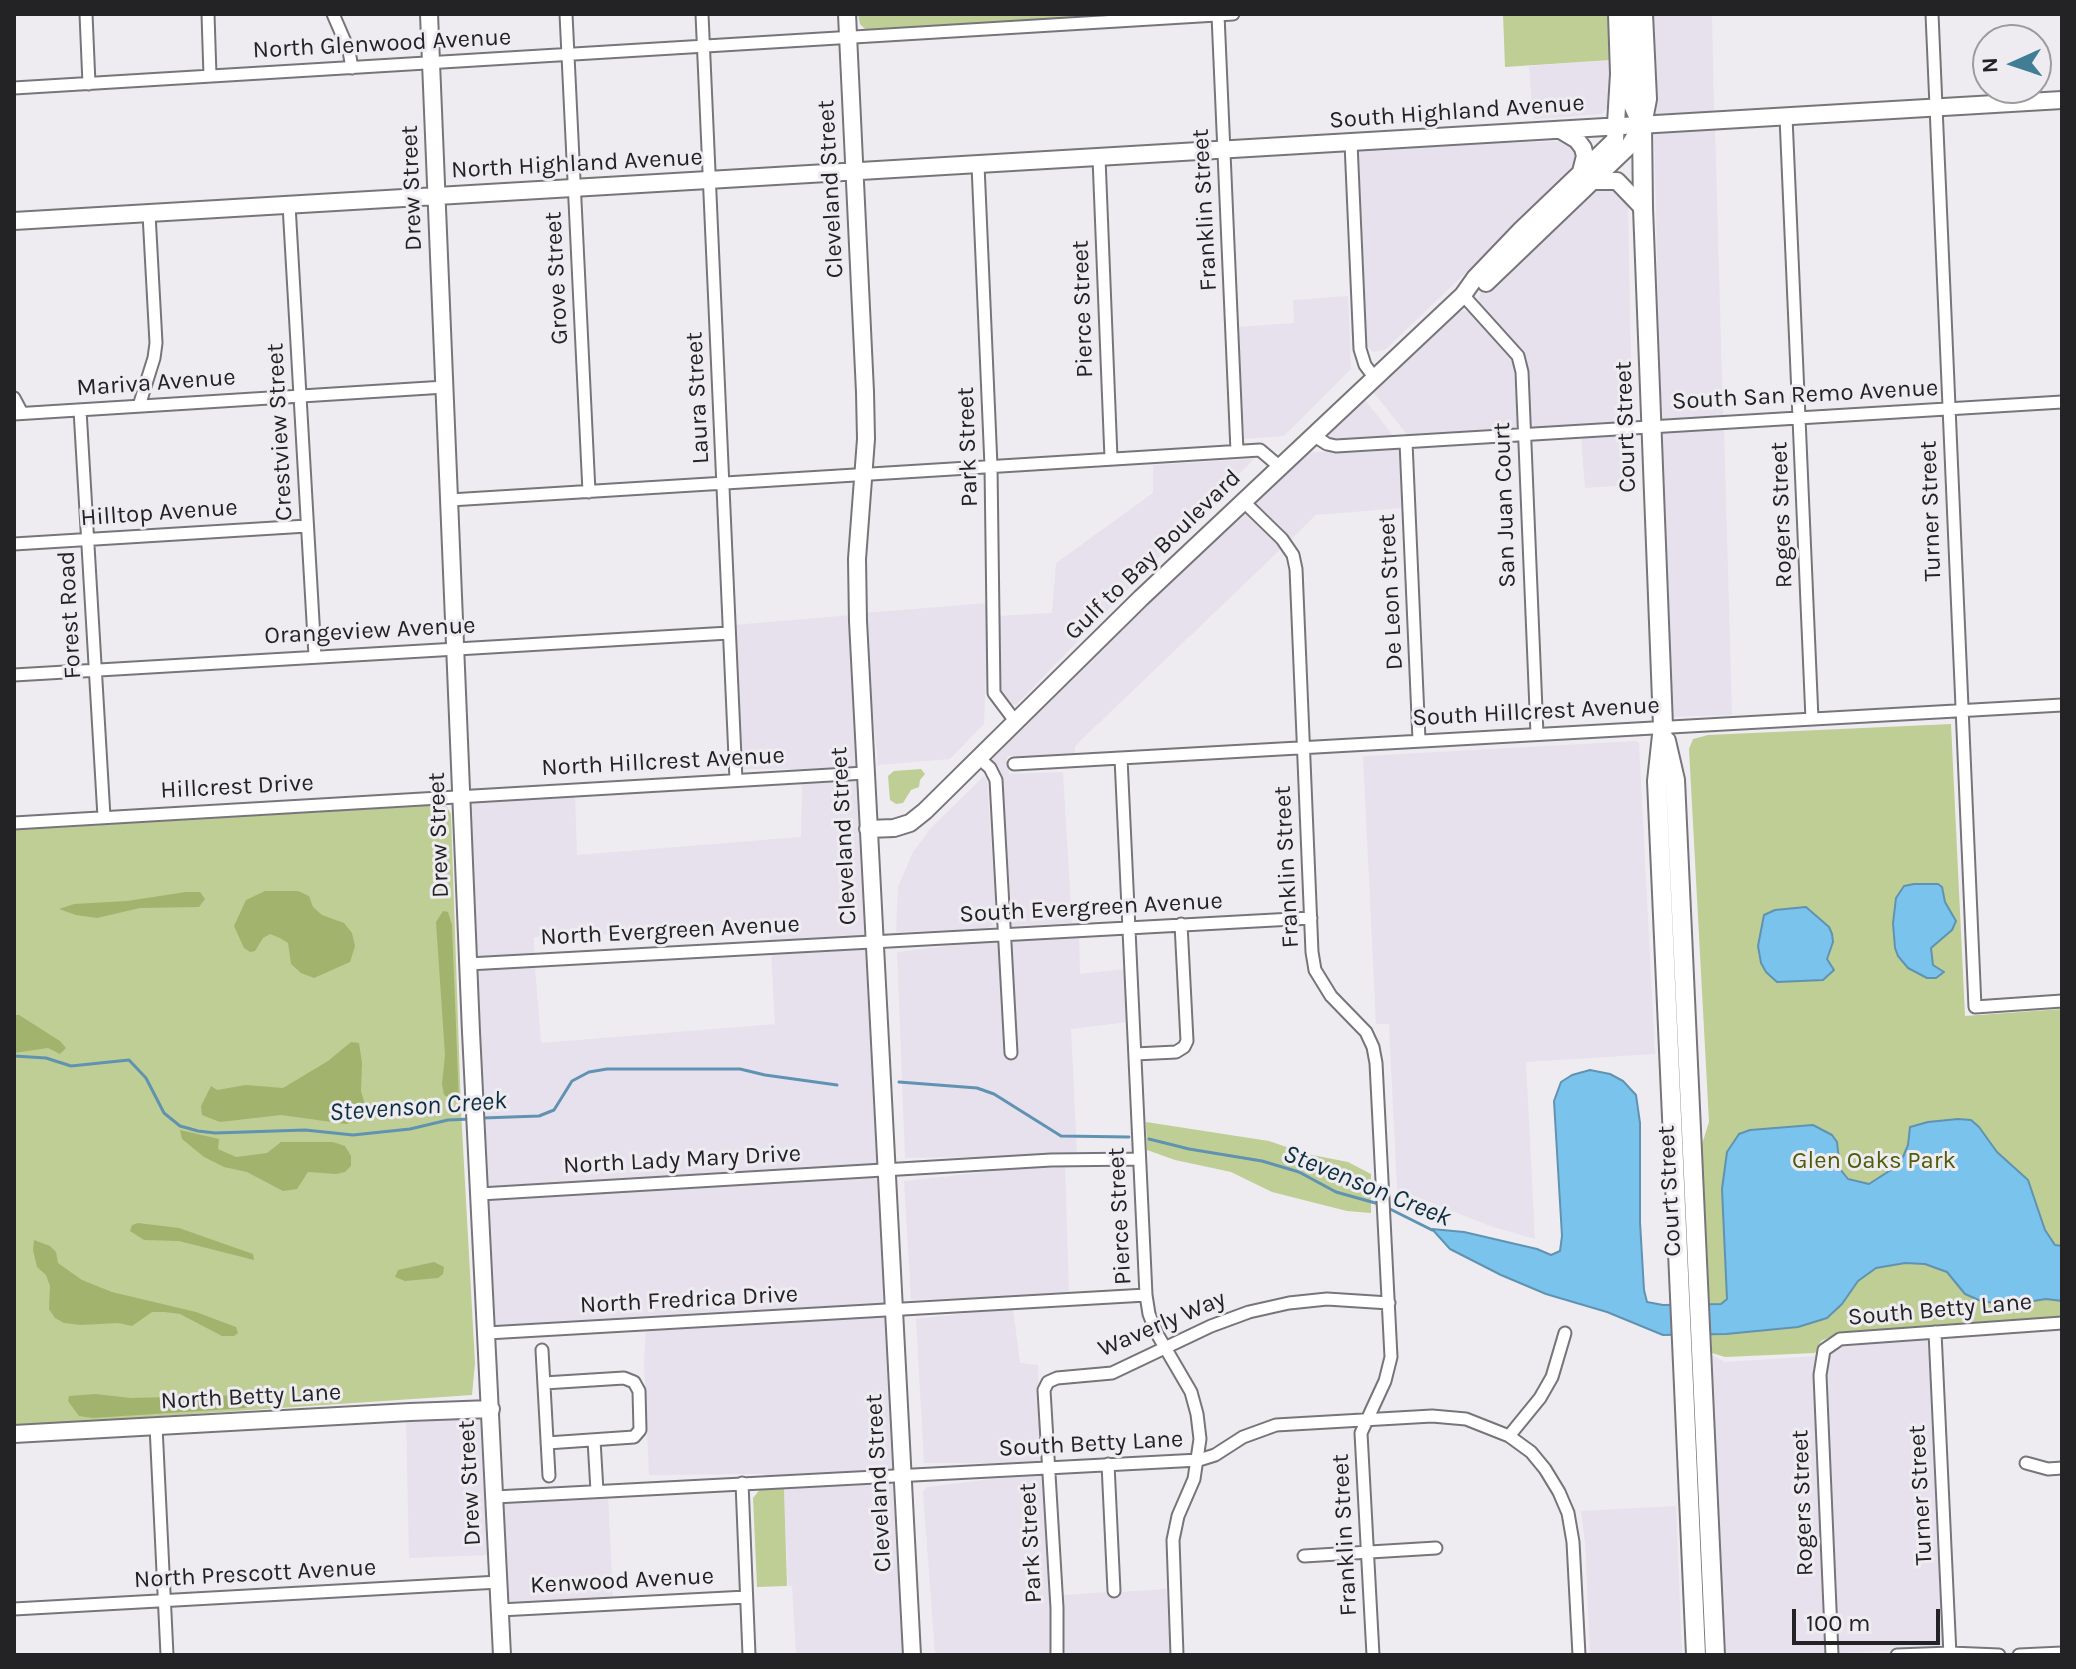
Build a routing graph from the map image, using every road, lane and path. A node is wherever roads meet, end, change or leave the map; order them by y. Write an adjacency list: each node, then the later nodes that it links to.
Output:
1 (86, 14): 20 (street)
2 (208, 14): 19 (street)
3 (333, 14): 18 (street)
4 (429, 14): 17 (street, Drew Street)
5 (566, 14): 16 (street, Grove Street)
6 (702, 14): 15 (street, Laura Street)
7 (847, 14): 14 (street, Cleveland Street)
8 (1233, 14): 13 (street, North Glenwood Avenue)
9 (1617, 14): 26 (street)
10 (1627, 14): 25 (main road)
11 (1643, 14): 25 (main road)
12 (1932, 14): 23 (street, Turner Street)
13 (1218, 15): 14 (street, North Glenwood Avenue); 29 (street, Franklin Street)
14 (848, 38): 15 (street, North Glenwood Avenue); 32 (street, Cleveland Street)
15 (703, 48): 16 (street, North Glenwood Avenue); 34 (street, Laura Street)
16 (568, 55): 17 (street, North Glenwood Avenue); 35 (street, Grove Street)
17 (431, 63): 18 (street, North Glenwood Avenue); 36 (street, Drew Street)
18 (352, 68): 19 (street, North Glenwood Avenue)
19 (210, 76): 20 (street, North Glenwood Avenue)
20 (89, 84): 21 (street, North Glenwood Avenue)
21 (14, 88)
22 (2062, 100): 23 (street, South Highland Avenue)
23 (1936, 108): 24 (street, South Highland Avenue); 48 (street, Turner Street)
24 (1786, 117): 25 (street, South Highland Avenue); 51 (street, Rogers Street)
25 (1642, 125): 26 (street, South Highland Avenue); 33 (street, Gulf to Bay Boulevard); 38 (main road, Court Street)
26 (1616, 126): 27 (street, South Highland Avenue); 33 (street, Gulf to Bay Boulevard)
27 (1560, 130): 28 (street, South Highland Avenue); 33 (street)
28 (1351, 143): 29 (street, South Highland Avenue); 42 (street)
29 (1224, 150): 30 (street, South Highland Avenue); 56 (street, Franklin Street)
30 (1099, 158): 31 (street, South Highland Avenue); 57 (street, Pierce Street)
31 (978, 165): 32 (street, South Highland Avenue); 58 (street, Park Street)
32 (855, 172): 34 (street, North Highland Avenue); 60 (street, Cleveland Street)
33 (1587, 177): 38 (street); 41 (street, Gulf to Bay Boulevard)
34 (709, 180): 35 (street, North Highland Avenue); 61 (street, Laura Street)
35 (575, 189): 36 (street, North Highland Avenue); 62 (street, Grove Street)
36 (436, 197): 37 (street, North Highland Avenue); 43 (street, Drew Street)
37 (289, 205): 39 (street, North Highland Avenue); 44 (street, Crestview Street)
38 (1643, 208): 52 (main road, Court Street)
39 (149, 214): 40 (street, North Highland Avenue); 47 (street)
40 (14, 221)
41 (1463, 295): 42 (street, Gulf to Bay Boulevard); 53 (street, San Juan Court)
42 (1374, 377): 54 (street, Gulf to Bay Boulevard)
43 (445, 387): 44 (street, Mariva Avenue); 63 (street, Drew Street)
44 (300, 396): 47 (street, Mariva Avenue); 65 (street, Crestview Street)
45 (14, 398): 50 (street)
46 (2062, 402): 48 (street, South San Remo Avenue)
47 (139, 406): 49 (street, Mariva Avenue)
48 (1948, 409): 51 (street, South San Remo Avenue); 74 (street, Turner Street)
49 (80, 410): 50 (street, Mariva Avenue); 66 (street, Forest Road)
50 (18, 413)
51 (1800, 419): 52 (street, South San Remo Avenue); 75 (street, Rogers Street)
52 (1650, 425): 53 (street, South San Remo Avenue); 77 (main road, Court Street)
53 (1525, 434): 55 (street, South San Remo Avenue); 78 (street, San Juan Court)
54 (1313, 435): 55 (street, South San Remo Avenue); 59 (street, Gulf to Bay Boulevard)
55 (1406, 442): 79 (street, De Leon Street)
56 (1237, 451): 57 (street); 59 (street)
57 (1111, 458): 58 (street)
58 (991, 466): 60 (street); 76 (street, Park Street)
59 (1280, 467): 64 (street, Gulf to Bay Boulevard)
60 (863, 474): 61 (street); 84 (street, Cleveland Street)
61 (723, 482): 62 (street); 68 (street, Laura Street)
62 (589, 492): 63 (street)
63 (450, 500): 69 (street, Drew Street)
64 (1243, 501): 76 (street, Gulf to Bay Boulevard); 80 (street, Franklin Street)
65 (307, 526): 66 (street, Hilltop Avenue); 70 (street, Crestview Street)
66 (88, 540): 67 (street, Hilltop Avenue); 71 (street, Forest Road)
67 (14, 544)
68 (729, 633): 69 (street, Orangeview Avenue); 85 (street, Laura Street)
69 (456, 648): 70 (street, Orangeview Avenue); 86 (street, Drew Street)
70 (315, 656): 71 (street, Orangeview Avenue)
71 (96, 669): 72 (street, Orangeview Avenue); 87 (street, Forest Road)
72 (14, 675)
73 (2062, 705): 74 (street, South Hillcrest Avenue)
74 (1961, 711): 75 (street, South Hillcrest Avenue); 96 (street, Turner Street)
75 (1812, 719): 77 (street, South Hillcrest Avenue)
76 (1015, 721): 81 (street, Gulf to Bay Boulevard)
77 (1663, 726): 78 (street, South Hillcrest Avenue); 102 (main road, Court Street)
78 (1537, 734): 79 (street, South Hillcrest Avenue)
79 (1419, 740): 80 (street, South Hillcrest Avenue)
80 (1303, 746): 82 (street, South Hillcrest Avenue); 90 (street, Franklin Street)
81 (979, 758): 89 (street, Gulf to Bay Boulevard); 93 (street)
82 (1121, 758): 83 (street, South Hillcrest Avenue); 92 (street, Pierce Street)
83 (1014, 764)
84 (865, 773): 85 (street, North Hillcrest Avenue); 89 (street, Cleveland Street)
85 (736, 780): 86 (street, North Hillcrest Avenue)
86 (463, 796): 87 (street, Hillcrest Drive); 95 (street, Drew Street)
87 (104, 817): 88 (street, Hillcrest Drive)
88 (14, 823)
89 (868, 829): 94 (street, Cleveland Street)
90 (1311, 918): 91 (street, South Evergreen Avenue); 104 (street, Franklin Street)
91 (1181, 924): 92 (street, South Evergreen Avenue); 98 (street)
92 (1129, 926): 93 (street, South Evergreen Avenue); 98 (street, Pierce Street)
93 (1005, 935): 94 (street, South Evergreen Avenue); 97 (street)
94 (874, 942): 95 (street, North Evergreen Avenue); 100 (street, Cleveland Street)
95 (468, 964): 101 (street, Drew Street)
96 (2062, 1001)
97 (1011, 1053)
98 (1135, 1054): 99 (street, Pierce Street)
99 (1139, 1153): 100 (street, North Lady Mary Drive); 103 (street, Pierce Street)
100 (886, 1170): 101 (street, North Lady Mary Drive); 105 (street, Cleveland Street)
101 (480, 1194): 108 (street, Drew Street)
102 (1689, 1294): 129 (main road, Court Street); 129 (main road, Court Street)
103 (1146, 1295): 105 (street, North Fredrica Drive); 110 (street, Pierce Street)
104 (1389, 1303): 110 (street, Waverly Way); 116 (street, Franklin Street)
105 (894, 1311): 108 (street, North Fredrica Drive); 127 (street, Cleveland Street)
106 (2062, 1323): 107 (street, South Betty Lane)
107 (1935, 1332): 112 (street, South Betty Lane); 144 (street, Turner Street)
108 (487, 1333): 115 (street, Drew Street)
109 (1565, 1333): 119 (street)
110 (1166, 1348): 113 (street, Waverly Way); 122 (street, Pierce Street)
111 (542, 1350): 114 (street)
112 (1824, 1350): 155 (street, Rogers Street)
113 (1048, 1382): 125 (street, Park Street)
114 (544, 1383): 120 (street); 121 (street)
115 (491, 1409): 117 (street, North Betty Lane); 132 (street, Drew Street)
116 (1366, 1418): 119 (street, South Betty Lane); 122 (street, South Betty Lane); 135 (street, Franklin Street)
117 (156, 1426): 118 (street, North Betty Lane); 140 (street)
118 (14, 1434)
119 (1509, 1436): 152 (street, South Betty Lane)
120 (594, 1440): 121 (street); 131 (street)
121 (547, 1443): 128 (street)
122 (1199, 1460): 124 (street, South Betty Lane); 150 (street, Pierce Street)
123 (2026, 1463): 126 (street)
124 (1108, 1464): 125 (street, South Betty Lane); 138 (street)
125 (1049, 1467): 127 (street, South Betty Lane); 149 (street, Park Street)
126 (2062, 1468)
127 (902, 1475): 130 (street); 148 (street, Cleveland Street)
128 (549, 1476)
129 (1697, 1476): 133 (main road, Court Street); 154 (main road, Court Street)
130 (742, 1483): 131 (street); 139 (street)
131 (597, 1491): 132 (street)
132 (495, 1497): 137 (street, Drew Street)
133 (1691, 1543): 153 (main road, Court Street); 154 (main road)
134 (1436, 1548): 135 (street)
135 (1368, 1552): 136 (street); 151 (street, Franklin Street)
136 (1304, 1556)
137 (499, 1582): 140 (street, North Prescott Avenue); 142 (street, Drew Street)
138 (1114, 1591)
139 (746, 1597): 142 (street, Kenwood Avenue); 147 (street)
140 (165, 1601): 141 (street, North Prescott Avenue); 145 (street)
141 (14, 1609)
142 (500, 1610): 146 (street, Drew Street)
143 (2062, 1653): 158 (street)
144 (1950, 1654): 156 (street); 157 (street)
145 (167, 1655)
146 (502, 1655)
147 (749, 1655)
148 (912, 1655)
149 (1057, 1655)
150 (1177, 1655)
151 (1373, 1655)
152 (1579, 1655)
153 (1696, 1655)
154 (1713, 1655)
155 (1832, 1655)
156 (1897, 1655)
157 (1999, 1655)
158 (2019, 1655)

